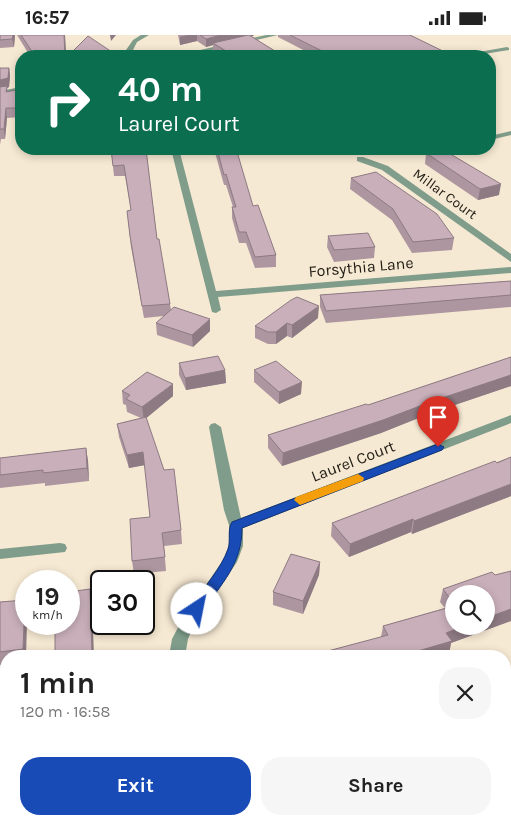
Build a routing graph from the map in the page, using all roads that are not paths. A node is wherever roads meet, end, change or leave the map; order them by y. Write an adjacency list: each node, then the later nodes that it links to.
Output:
1 (146, 35): 4 (street)
2 (275, 35): 5 (street)
3 (508, 49): 6 (street)
4 (129, 50)
5 (205, 50)
6 (496, 51)
7 (15, 90): 8 (street)
8 (0, 93)
9 (511, 133): 10 (street)
10 (496, 137)
11 (177, 155): 15 (street)
12 (360, 159): 13 (street, Millar Court)
13 (511, 259)
14 (511, 269): 15 (street, Forsythia Lane)
15 (213, 294): 16 (street)
16 (216, 310)
17 (511, 419): 19 (street, Laurel Court)
18 (215, 427): 19 (street)
19 (236, 525): 22 (street)
20 (60, 548): 21 (street)
21 (0, 555)
22 (178, 650)

